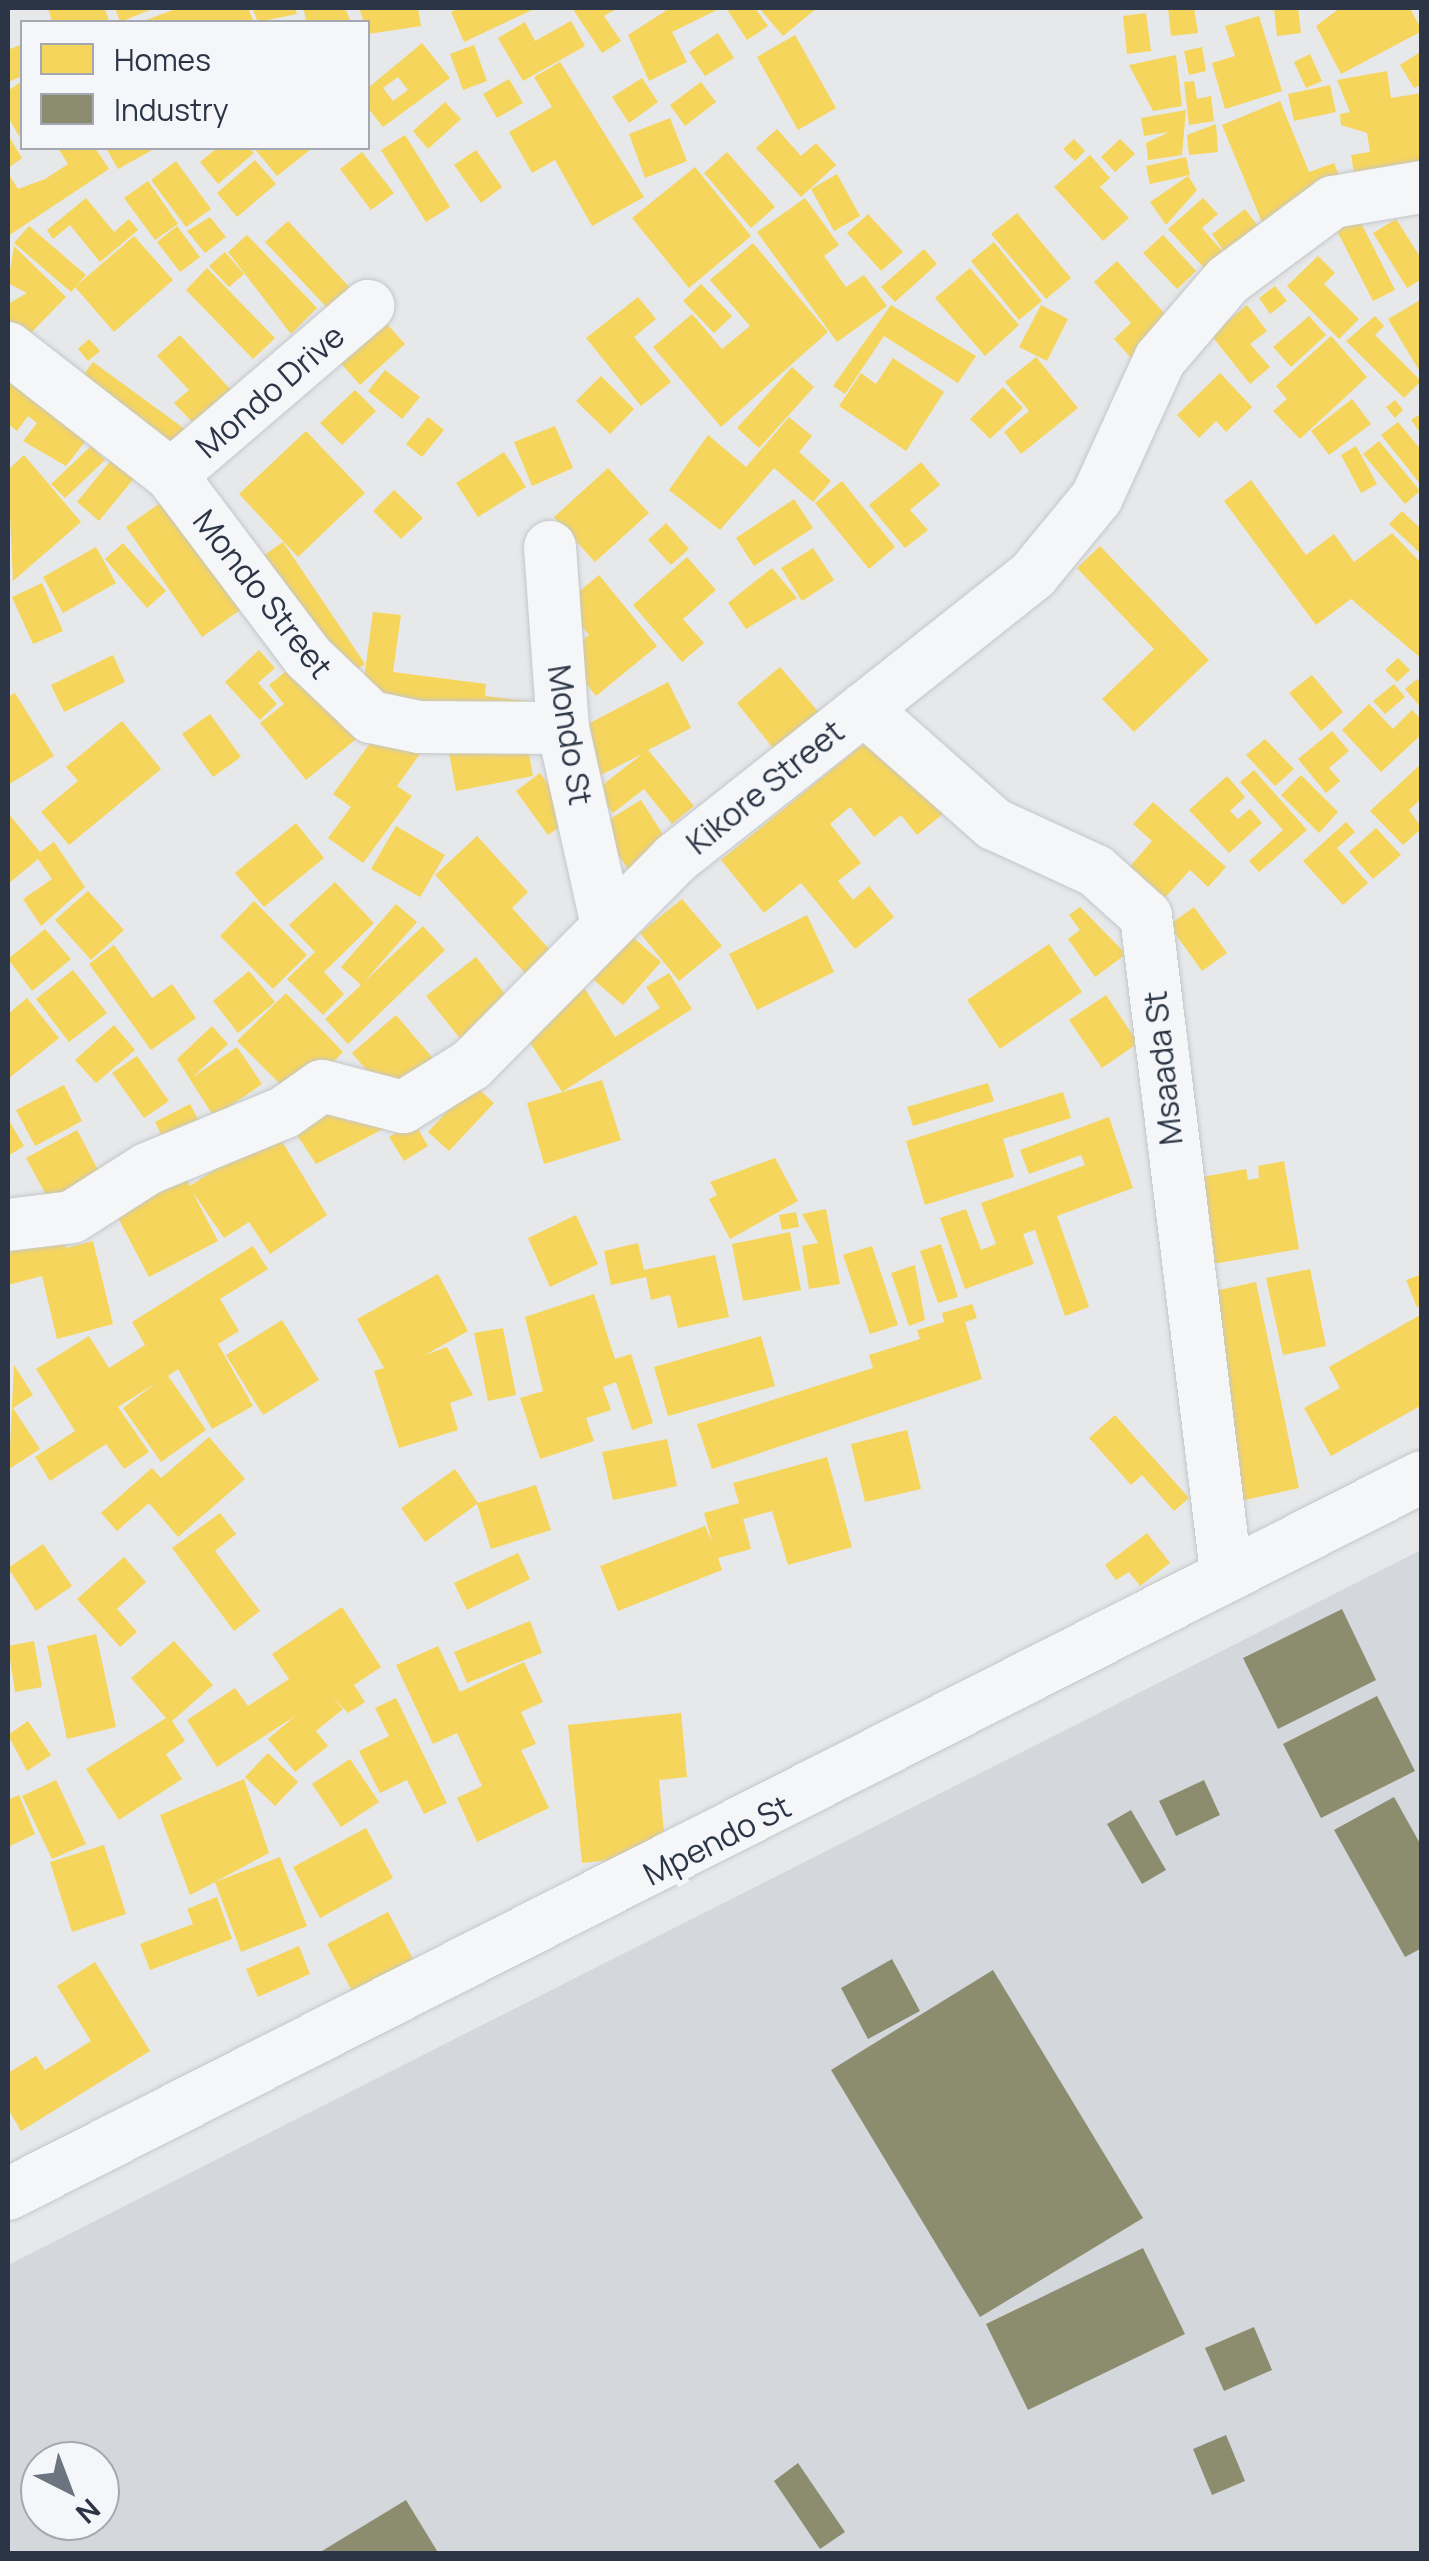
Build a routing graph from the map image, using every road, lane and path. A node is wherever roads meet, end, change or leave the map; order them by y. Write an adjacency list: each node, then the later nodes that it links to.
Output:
1 (1422, 187): 6 (street, Kikore Street)
2 (368, 306): 4 (street, Mondo Drive)
3 (8, 348): 4 (street, Mondo Street)
4 (172, 476): 7 (street, Mondo Street)
5 (550, 547): 7 (street, Mondo St)
6 (864, 708): 8 (street, Kikore Street); 11 (street, Msaada St)
7 (563, 728): 8 (street, Mondo St)
8 (606, 920): 9 (street, Kikore Street)
9 (8, 1225)
10 (1422, 1477): 11 (street, Mpendo St)
11 (1226, 1571): 12 (street, Mpendo St)
12 (8, 2194)

